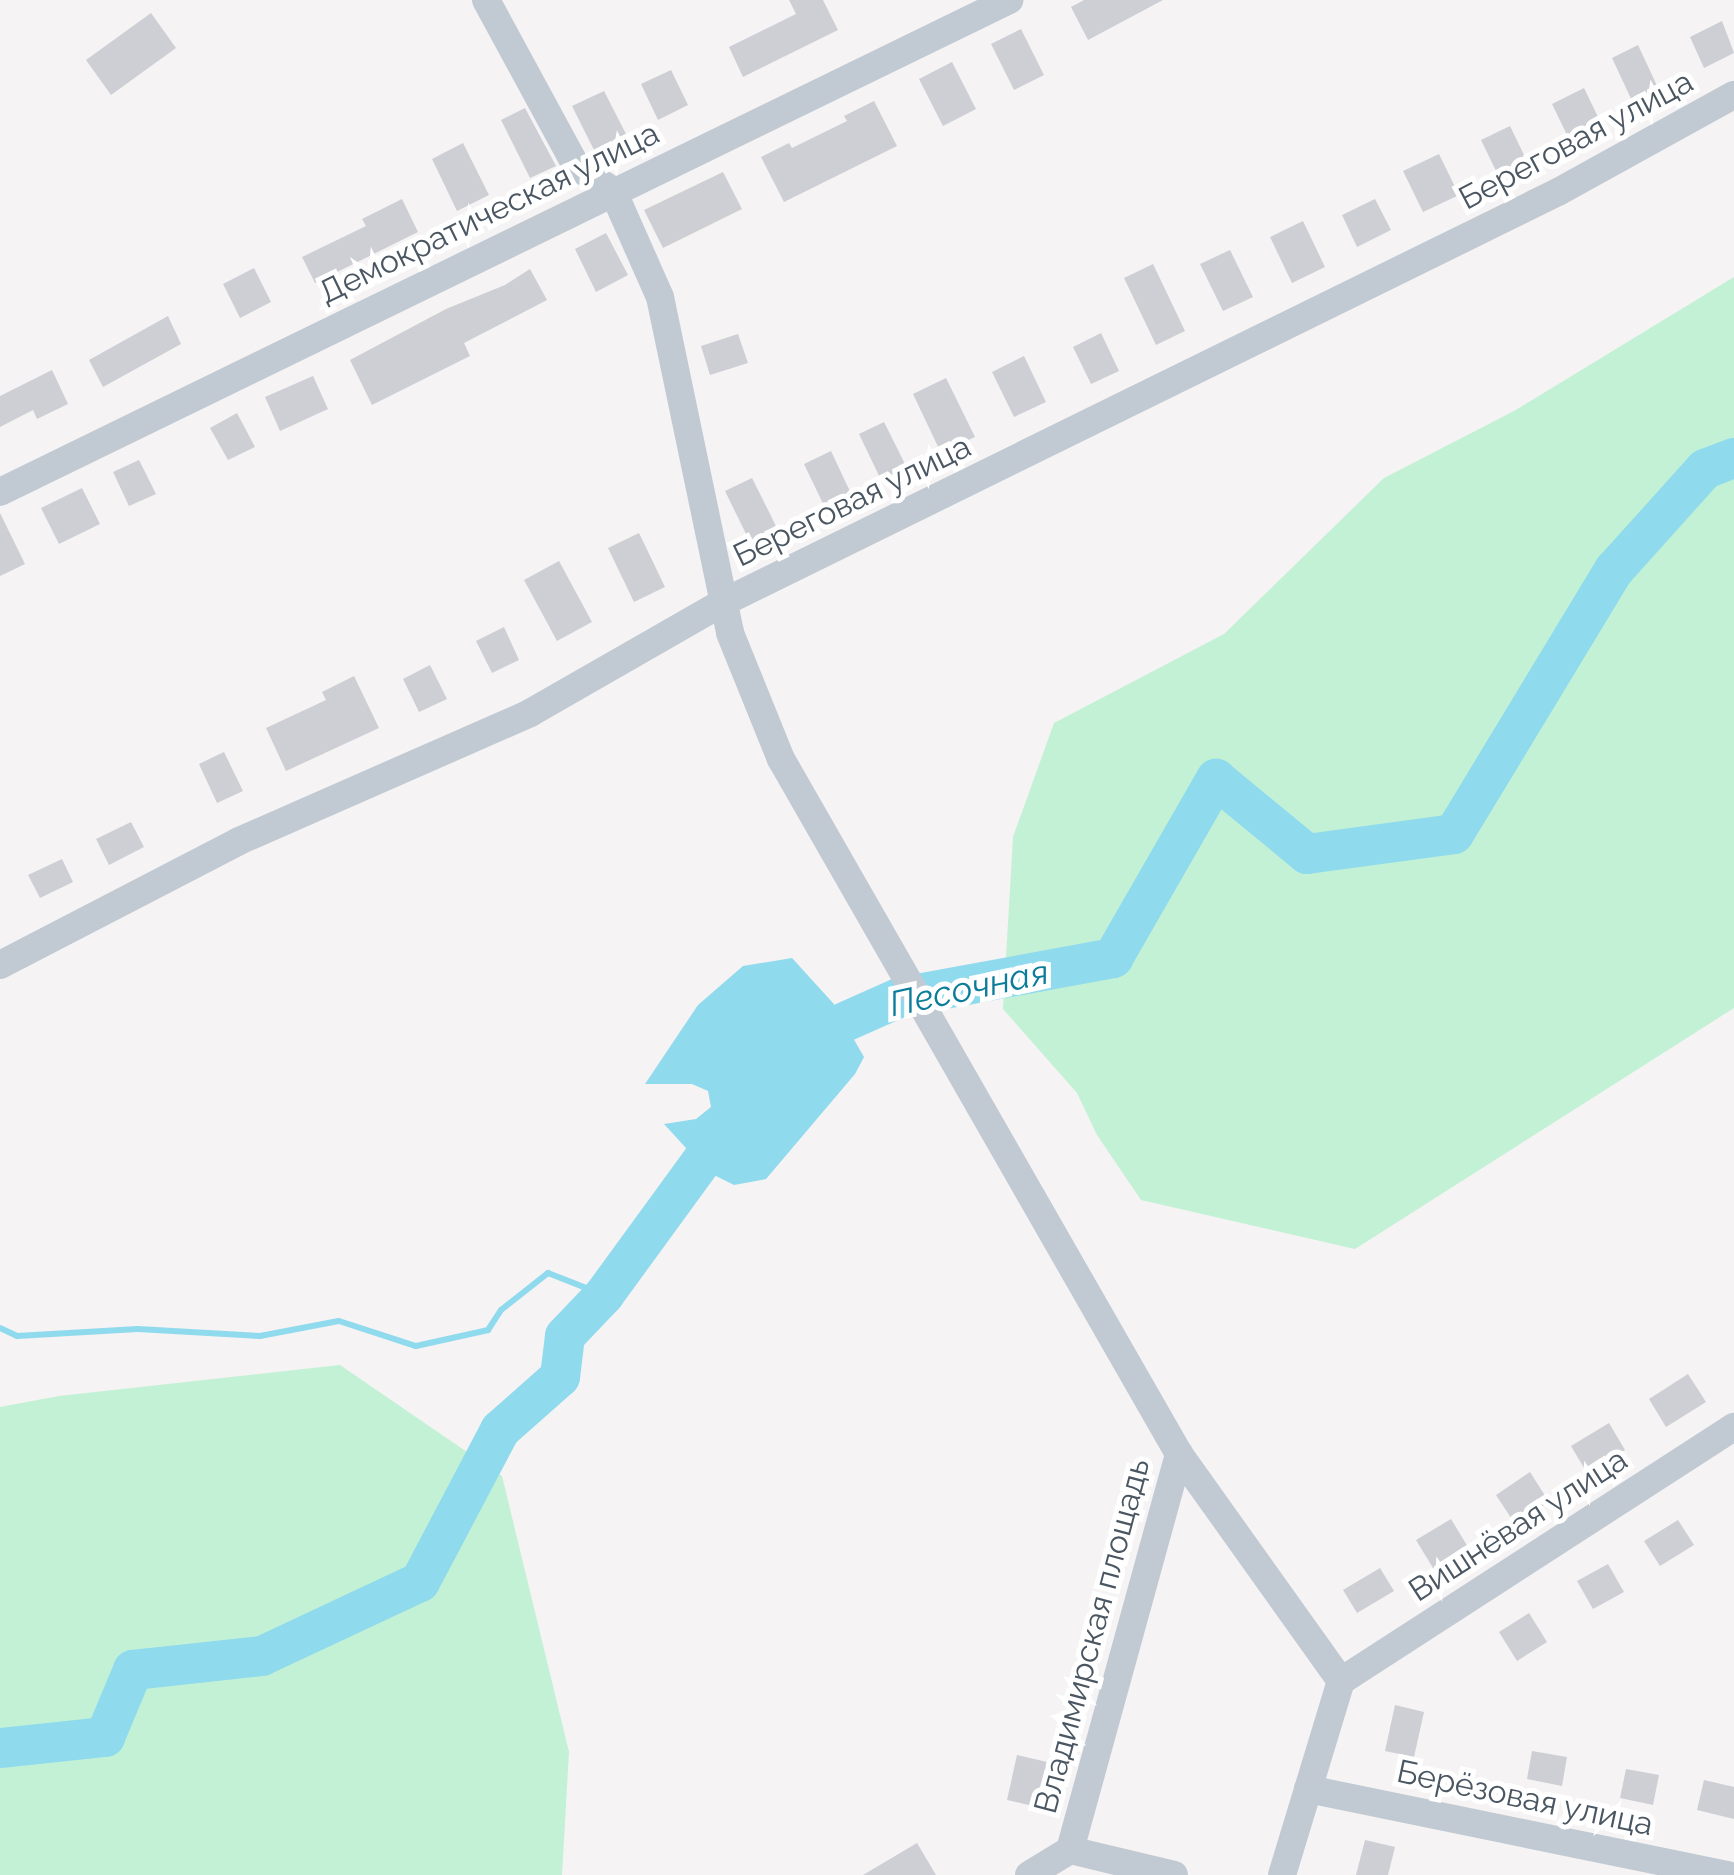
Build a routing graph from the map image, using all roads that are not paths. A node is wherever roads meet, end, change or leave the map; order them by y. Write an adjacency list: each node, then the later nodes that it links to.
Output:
1 (486, 0): 4 (street)
2 (1009, 0): 4 (street, Демократическая улица)
3 (1734, 96): 6 (street, Береговая улица)
4 (612, 191): 5 (street, Демократическая улица); 6 (street)
5 (0, 492)
6 (722, 603): 7 (street, Береговая улица); 9 (street)
7 (0, 965)
8 (1734, 1427): 10 (street, Вишнёвая улица)
9 (1178, 1454): 10 (street, Владимирская площадь); 12 (street, Владимирская площадь)
10 (1341, 1682): 11 (street)
11 (1308, 1789): 15 (street); 16 (street, Берёзовая улица)
12 (1070, 1850): 13 (street); 14 (street, Владимирская площадь)
13 (1030, 1875)
14 (1174, 1875)
15 (1282, 1875)
16 (1728, 1875)

